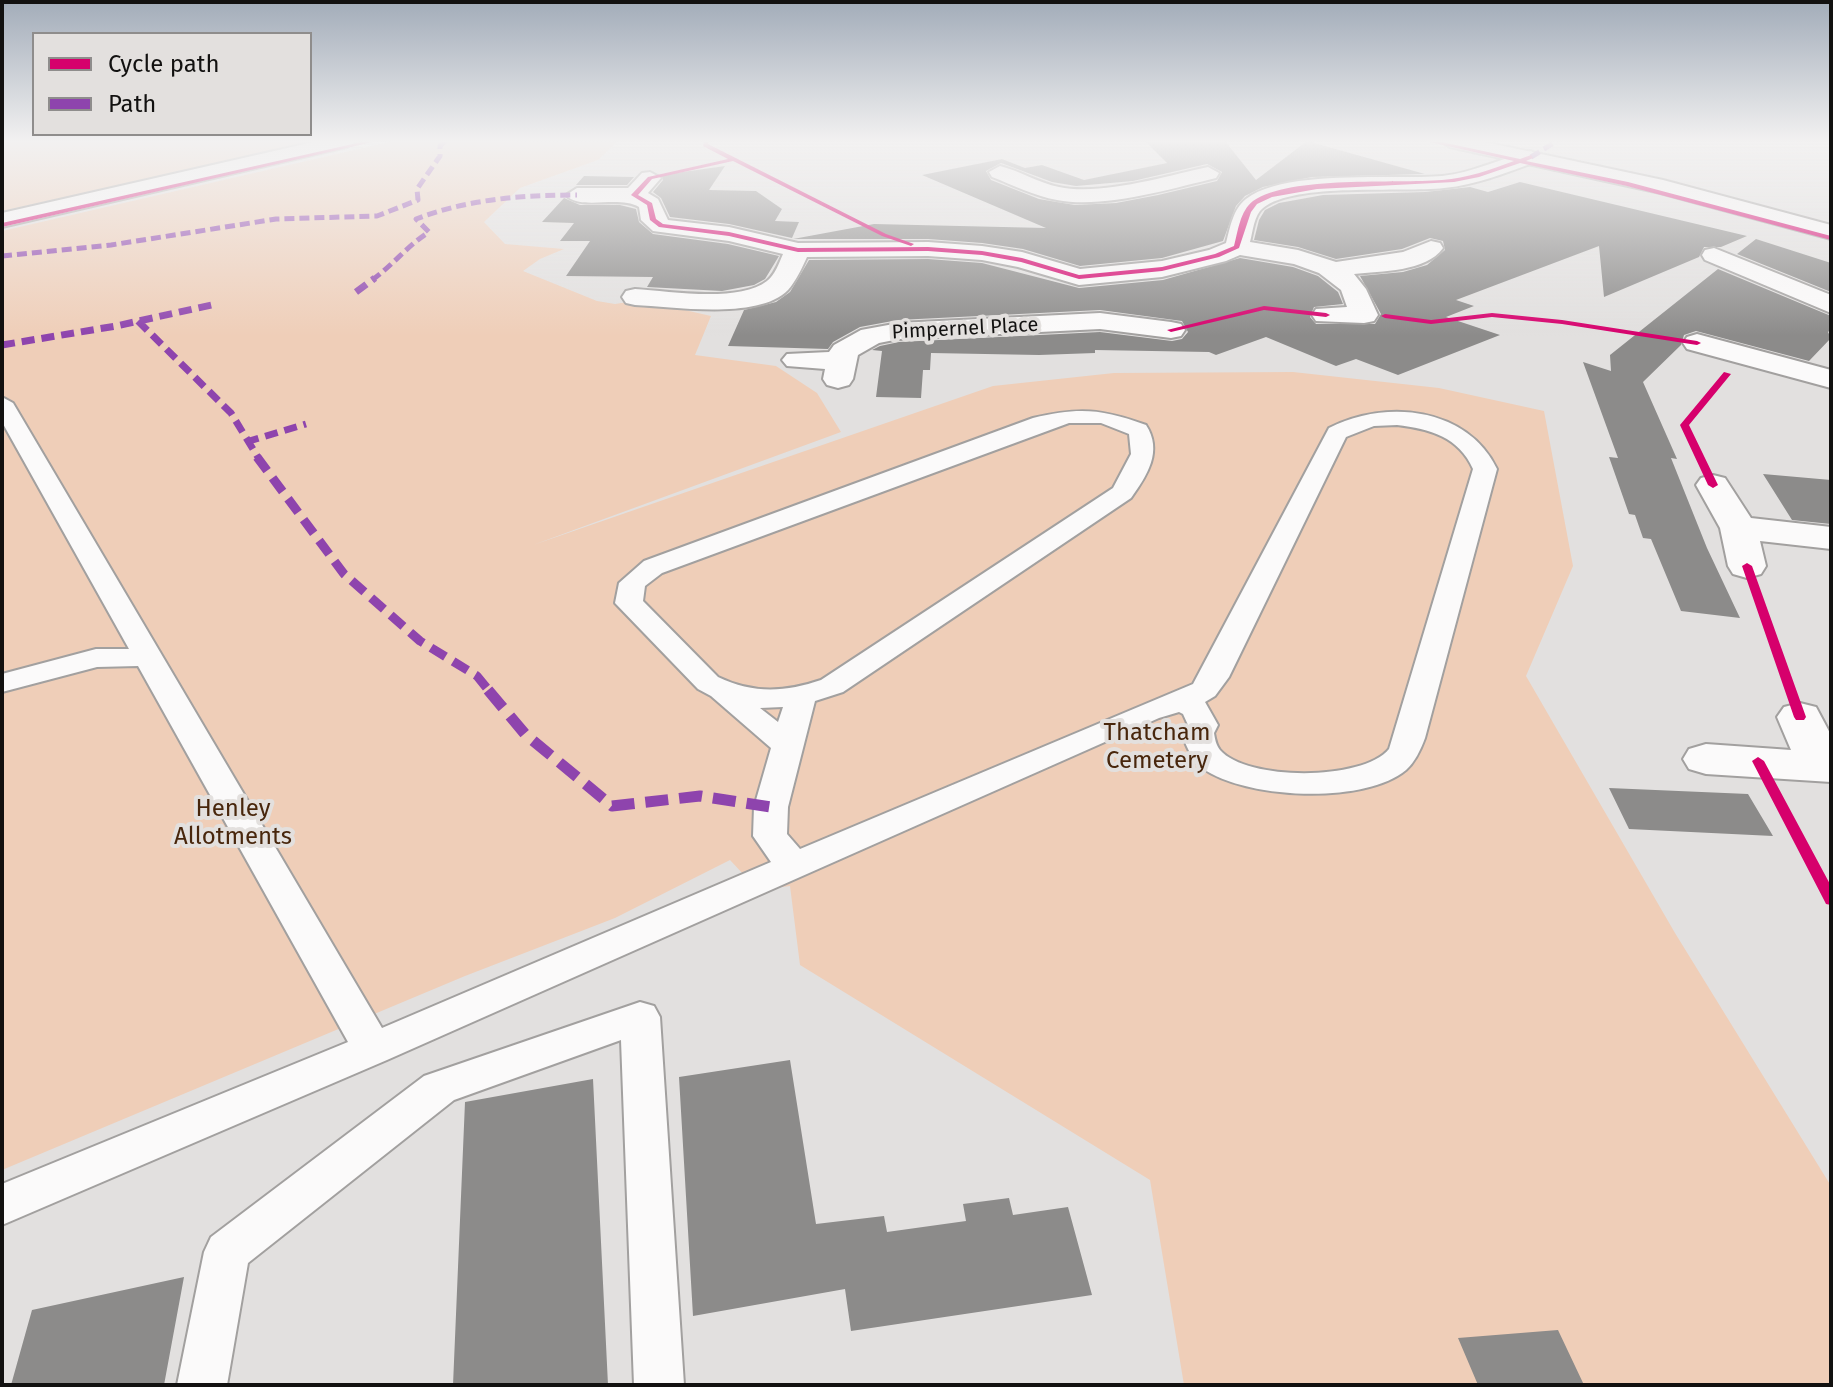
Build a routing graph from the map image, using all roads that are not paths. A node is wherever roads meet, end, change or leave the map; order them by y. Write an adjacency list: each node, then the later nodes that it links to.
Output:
1 (64, 206): 5 (street)
2 (650, 206): 6 (street)
3 (1253, 206): 9 (street)
4 (1738, 206): 7 (street)
5 (2, 220)
6 (661, 226): 8 (street); 10 (street)
7 (1831, 232)
8 (634, 233)
9 (1237, 247): 13 (street); 16 (street)
10 (798, 250): 15 (street); 16 (street)
11 (1425, 258): 13 (street)
12 (1714, 265): 18 (street)
13 (1332, 270): 19 (street)
14 (742, 272): 15 (street)
15 (785, 274): 17 (street)
16 (1079, 277): 20 (street)
17 (635, 297)
18 (1831, 305)
19 (1326, 315)
20 (1100, 321): 21 (street, Pimpernel Place); 23 (street, Pimpernel Place)
21 (1171, 330)
22 (1697, 343): 24 (street)
23 (797, 360)
24 (1831, 379)
25 (2, 403): 30 (lane)
26 (1713, 485): 27 (street)
27 (1738, 528): 28 (street); 29 (street)
28 (1831, 538)
29 (1747, 566)
30 (149, 657): 31 (lane); 40 (lane)
31 (2, 683)
32 (720, 691): 33 (lane); 33 (lane); 36 (lane)
33 (801, 696): 36 (lane)
34 (1181, 702): 34 (lane); 39 (lane)
35 (1800, 717): 38 (street)
36 (787, 745): 39 (lane)
37 (1706, 759): 38 (street)
38 (1826, 766)
39 (794, 866): 40 (lane)
40 (373, 1049): 41 (lane)
41 (2, 1205)
42 (202, 1385): 43 (lane)
43 (659, 1385)

